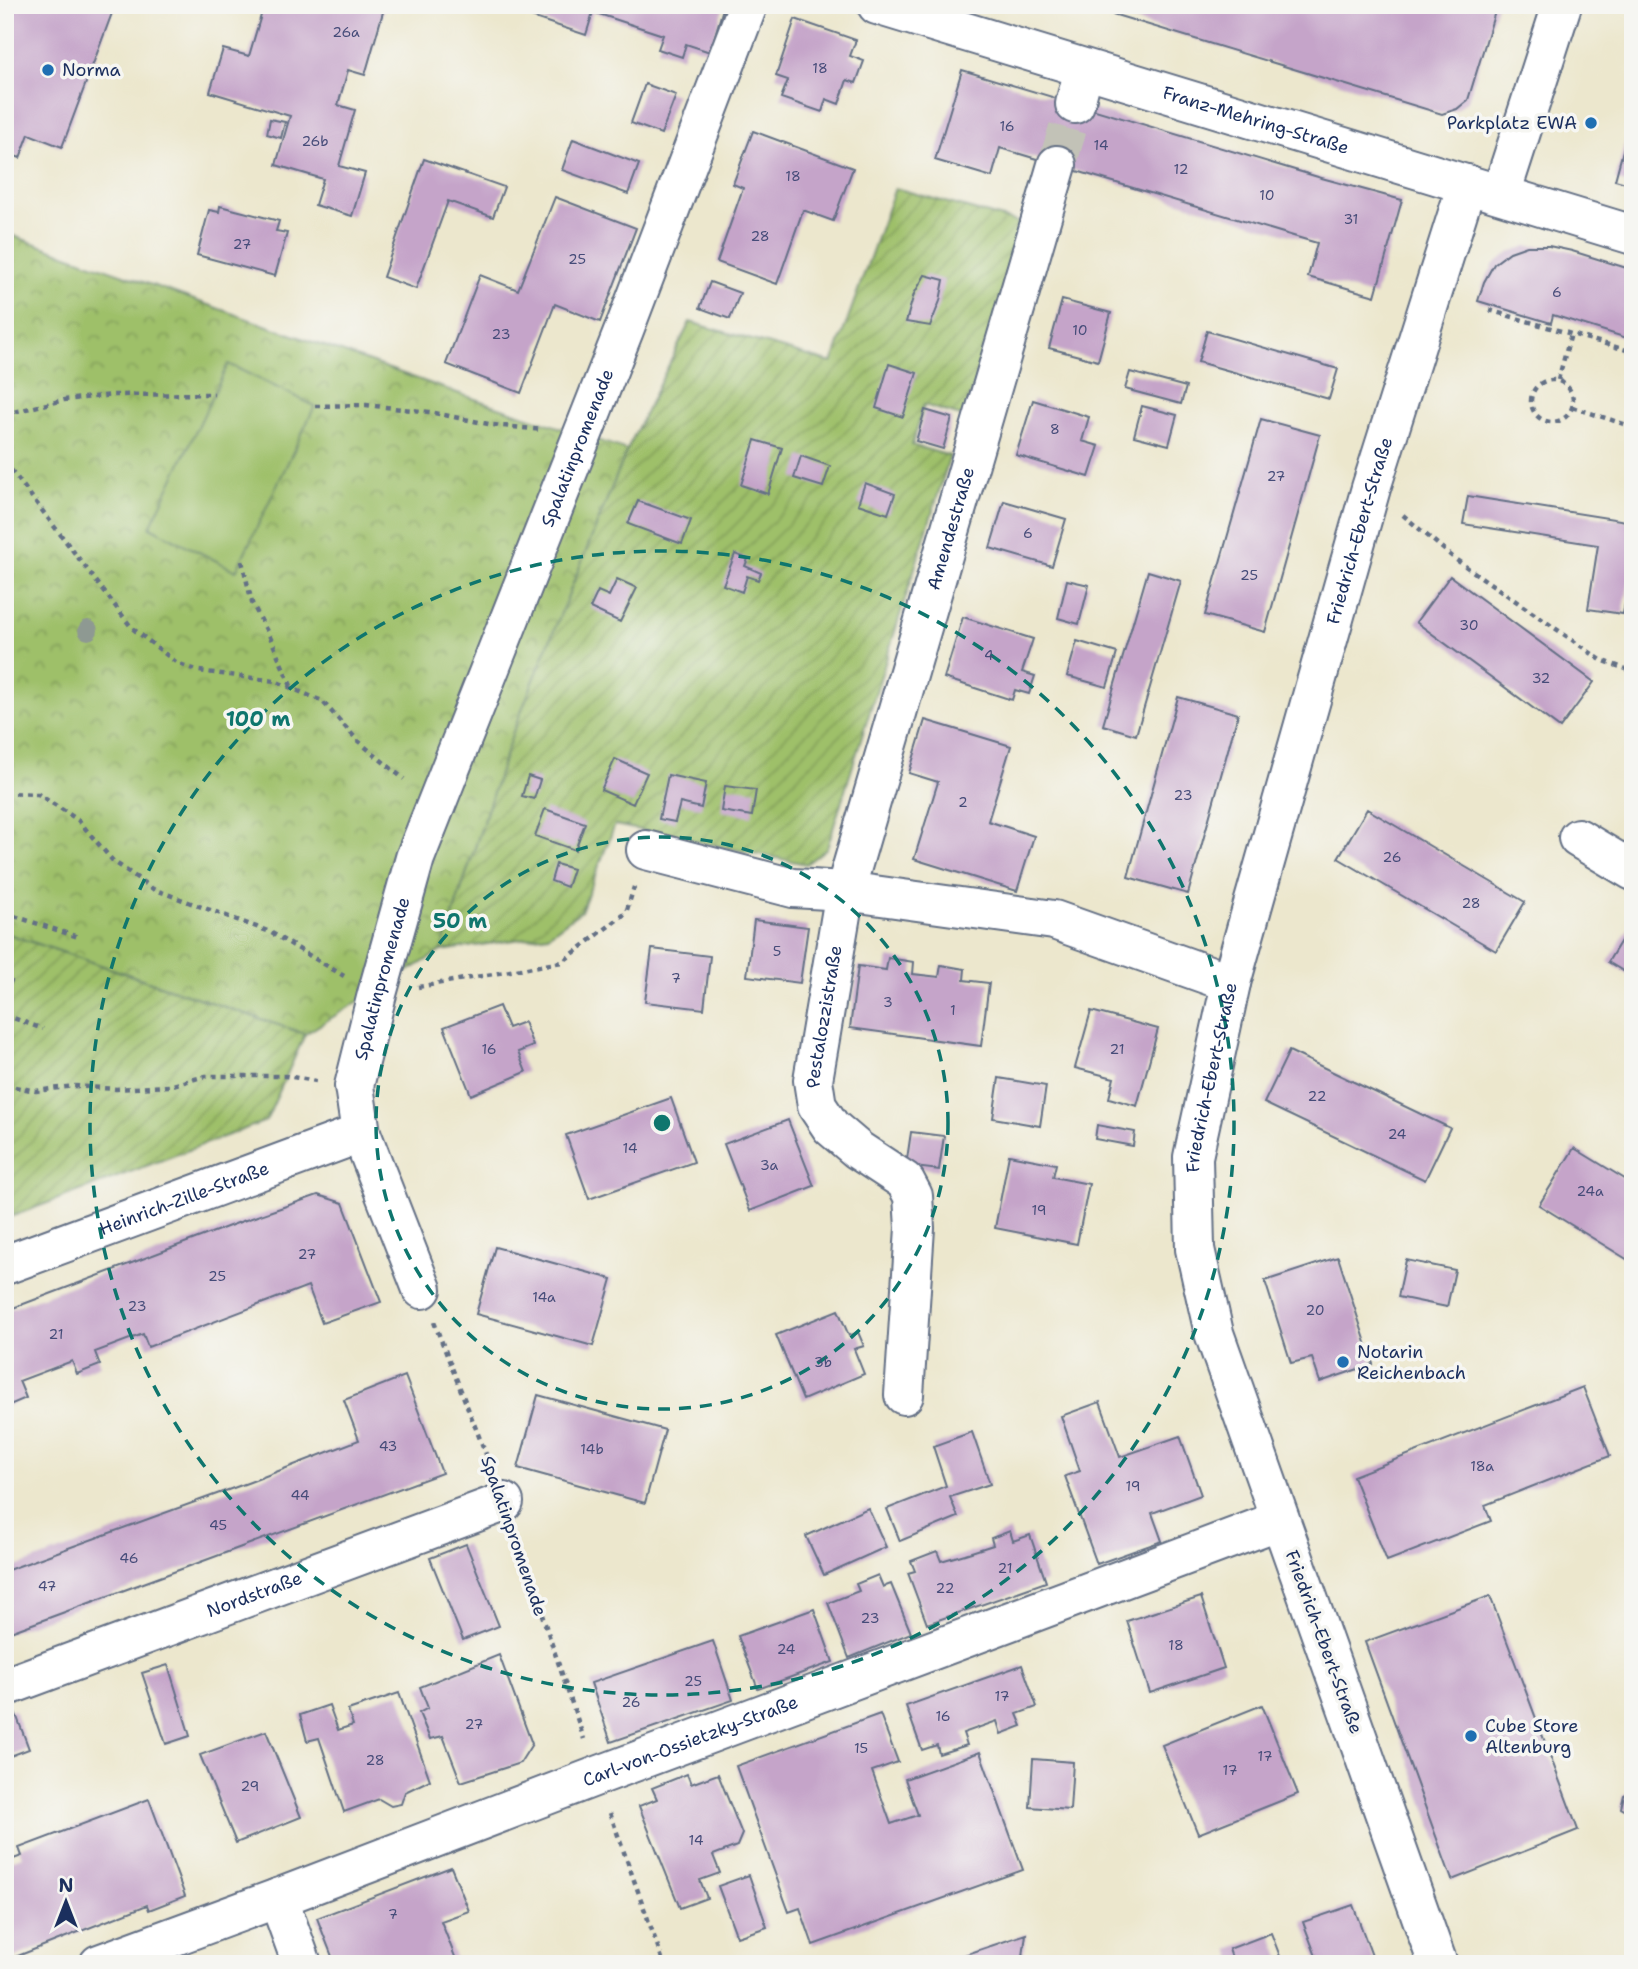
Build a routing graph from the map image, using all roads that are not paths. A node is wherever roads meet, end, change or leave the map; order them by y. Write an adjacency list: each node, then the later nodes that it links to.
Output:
1 (748, 5): 12 (street, Spalatinpromenade)
2 (877, 5): 5 (street, Franz-Mehring-Straße)
3 (1562, 5): 5 (street, Friedrich-Ebert-Straße)
4 (1057, 164): 10 (street, Amendestraße)
5 (1484, 189): 6 (street, Franz-Mehring-Straße); 11 (street, Friedrich-Ebert-Straße)
6 (1633, 235)
7 (1578, 838): 9 (street)
8 (646, 850): 10 (street)
9 (1633, 871)
10 (845, 891): 11 (street); 15 (street, Pestalozzistraße)
11 (1231, 983): 17 (street, Friedrich-Ebert-Straße)
12 (361, 1133): 13 (street, Heinrich-Zille-Straße); 14 (street, Spalatinpromenade)
13 (5, 1265)
14 (422, 1289)
15 (904, 1395)
16 (504, 1502): 18 (street, Nordstraße)
17 (1280, 1520): 19 (street, Carl-von-Ossietzky-Straße); 22 (street, Friedrich-Ebert-Straße)
18 (5, 1686)
19 (278, 1898): 20 (street, Carl-von-Ossietzky-Straße); 21 (street)
20 (99, 1964)
21 (302, 1964)
22 (1438, 1964)

